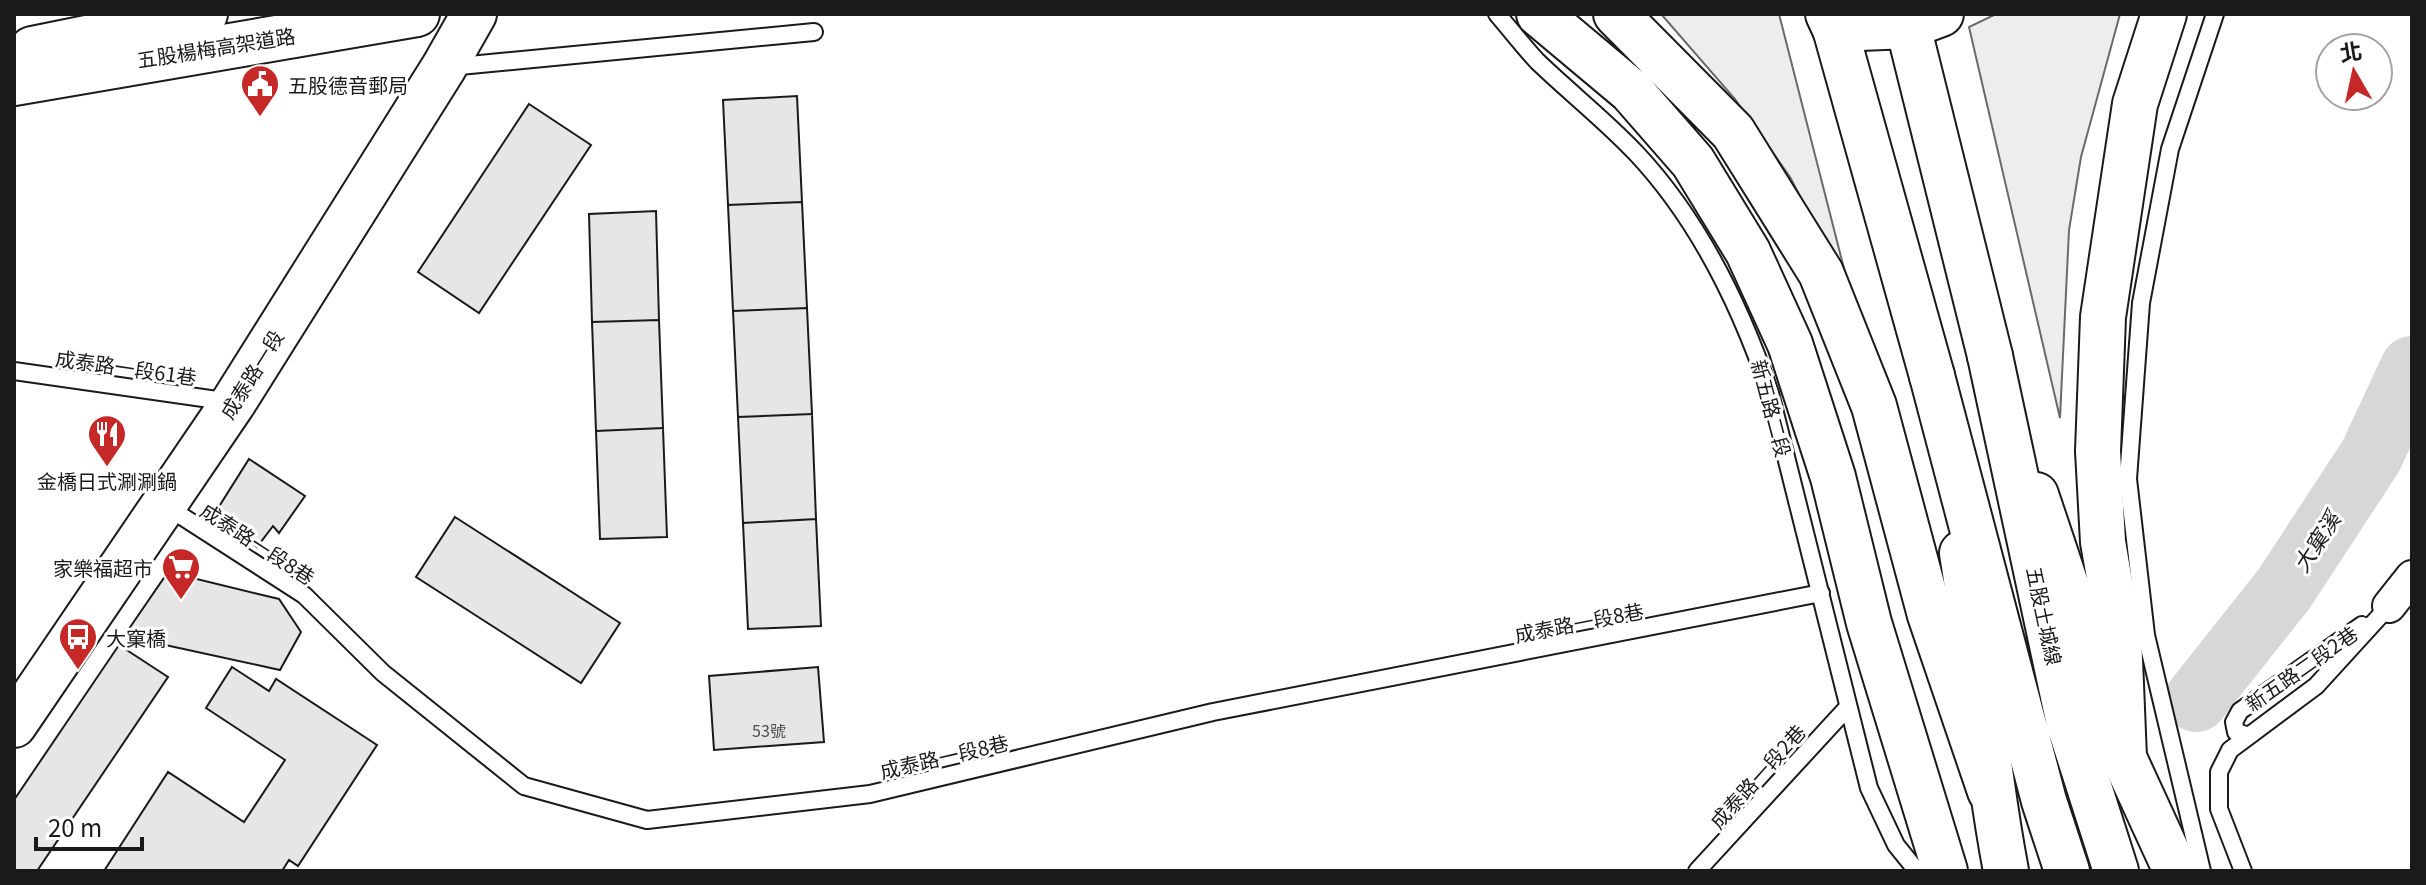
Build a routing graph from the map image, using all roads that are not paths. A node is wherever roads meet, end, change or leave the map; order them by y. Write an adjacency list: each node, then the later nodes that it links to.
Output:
1 (205, 14): 12 (main road)
2 (417, 14): 14 (main road, 五股楊梅高架道路)
3 (474, 14): 13 (main road, 成泰路一段)
4 (1497, 14): 21 (lane, 新五路二段)
5 (1539, 14): 30 (main road)
6 (1616, 14): 27 (main road)
7 (2164, 14): 26 (main road)
8 (2215, 14): 35 (lane)
9 (1918, 18): 10 (main road); 15 (main road)
10 (1832, 19): 17 (main road)
11 (814, 32): 13 (lane)
12 (14, 53)
13 (444, 67): 18 (main road, 成泰路一段)
14 (14, 83)
15 (1990, 356): 26 (main road); 33 (main road, 五股土城線)
16 (14, 371): 18 (lane, 成泰路一段61巷)
17 (1932, 376): 27 (main road); 32 (main road)
18 (233, 403): 19 (main road, 成泰路一段)
19 (165, 505): 21 (lane, 成泰路一段8巷); 24 (main road, 成泰路一段)
20 (2412, 577): 22 (street, 新五路二段2巷)
21 (1821, 593): 23 (lane, 新五路二段)
22 (2389, 606): 25 (lane, 新五路二段2巷); 25 (lane, 新五路二段2巷)
23 (1847, 708): 28 (lane, 成泰路一段2巷); 29 (lane, 新五路二段)
24 (14, 725)
25 (2246, 735): 36 (lane, 新五路二段2巷)
26 (2124, 758): 34 (main road)
27 (1990, 791): 31 (main road)
28 (1697, 871)
29 (1917, 871)
30 (1945, 871)
31 (2006, 871)
32 (2067, 871)
33 (2116, 871)
34 (2176, 871)
35 (2202, 871)
36 (2243, 871)

